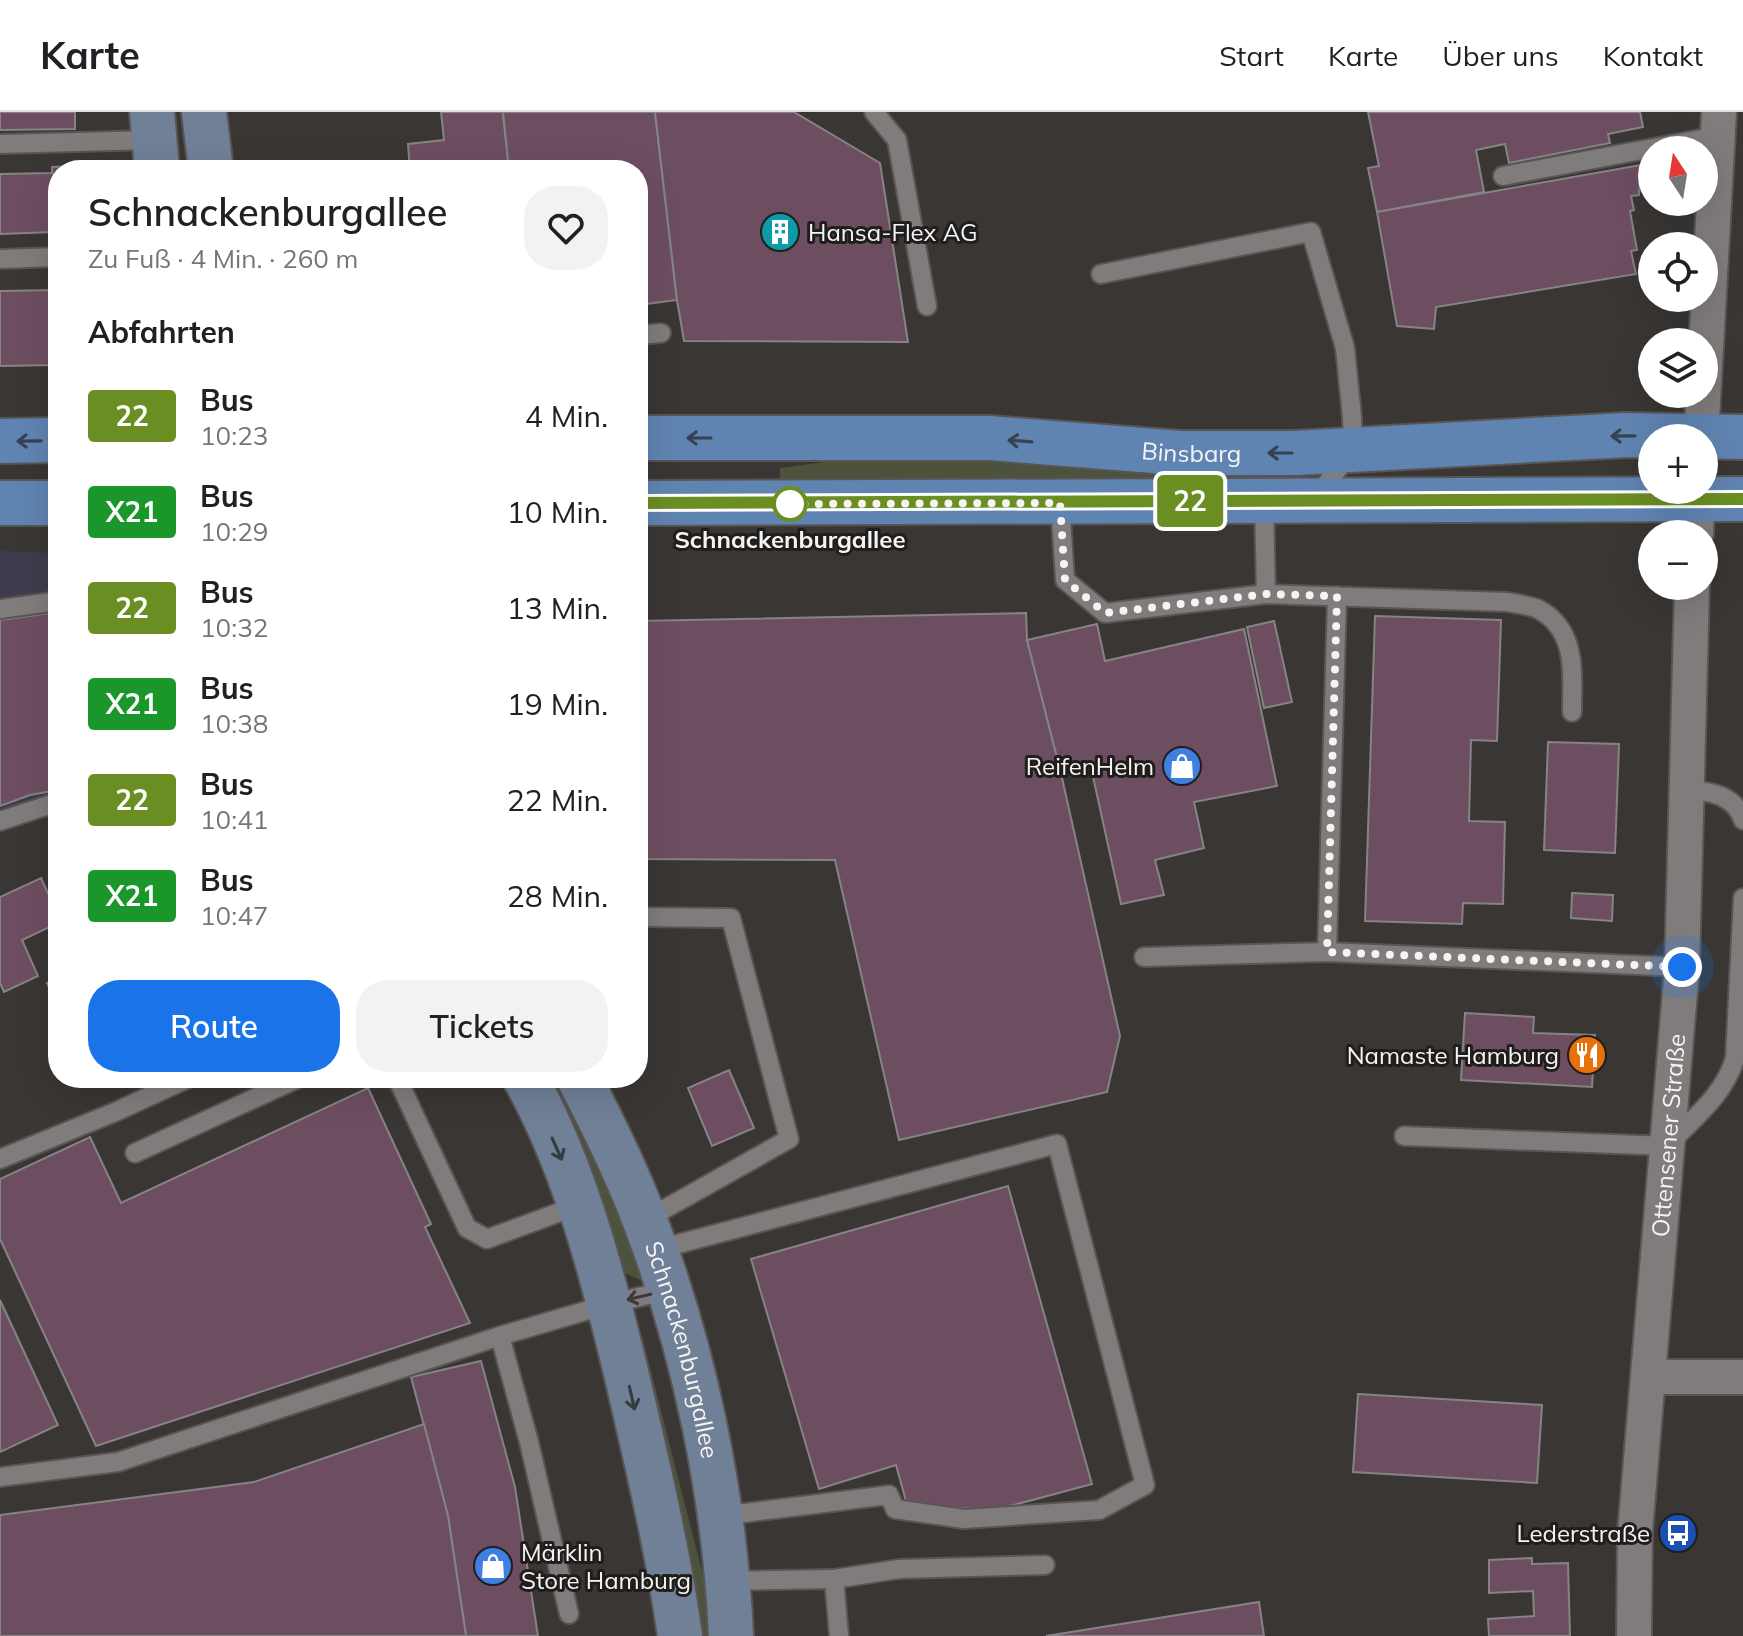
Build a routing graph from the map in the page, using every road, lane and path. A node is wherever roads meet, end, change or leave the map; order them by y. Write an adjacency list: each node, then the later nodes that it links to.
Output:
1 (204, 112): 6 (main road)
2 (874, 112): 11 (lane)
3 (1718, 124): 7 (lane); 14 (street)
4 (154, 141): 5 (lane)
5 (0, 144)
6 (210, 160)
7 (1503, 176)
8 (48, 257): 9 (lane)
9 (0, 259)
10 (1101, 274): 19 (lane)
11 (927, 306)
12 (661, 333): 13 (lane)
13 (648, 334)
14 (1715, 424)
15 (1638, 437): 19 (main road, Binsbarg, one-way to 19)
16 (648, 438): 19 (main road, Binsbarg, one-way to 16)
17 (48, 440): 18 (main road, one-way to 18)
18 (0, 441)
19 (1353, 450): 22 (lane)
20 (1743, 499): 27 (main road, Binsbarg)
21 (1264, 500): 22 (main road, Binsbarg); 26 (main road, Binsbarg); 28 (lane)
22 (1314, 500): 27 (main road, Binsbarg)
23 (0, 503): 24 (main road)
24 (48, 503)
25 (648, 503): 26 (main road, Binsbarg)
26 (1060, 503): 28 (lane)
27 (1697, 508)
28 (1266, 594): 29 (lane)
29 (1337, 596): 33 (lane); 40 (lane)
30 (1692, 600): 34 (street, Ottensener Straße)
31 (48, 602): 32 (lane)
32 (0, 609)
33 (1572, 712)
34 (1687, 790): 36 (lane); 42 (street, Ottensener Straße)
35 (48, 805): 37 (lane)
36 (1743, 820)
37 (0, 821)
38 (1743, 898): 49 (lane)
39 (648, 917): 53 (lane)
40 (1327, 952): 41 (lane); 42 (lane)
41 (1144, 957)
42 (1682, 967): 49 (street, Ottensener Straße)
43 (167, 1088): 51 (lane)
44 (277, 1088): 50 (lane)
45 (402, 1088): 52 (lane)
46 (529, 1088): 52 (main road, one-way to 52)
47 (583, 1088): 53 (main road, Schnackenburgallee)
48 (1404, 1136): 49 (lane)
49 (1667, 1146): 56 (street, Ottensener Straße)
50 (135, 1153)
51 (0, 1159)
52 (579, 1205): 54 (main road)
53 (657, 1253): 54 (lane, one-way to 54); 59 (main road, Schnackenburgallee); 59 (lane)
54 (609, 1304): 55 (lane); 64 (main road, one-way to 64)
55 (500, 1336): 58 (lane); 63 (lane)
56 (1648, 1377): 57 (street); 67 (street, Ottensener Straße)
57 (1743, 1377)
58 (0, 1477)
59 (720, 1516): 62 (main road, Schnackenburgallee)
60 (1045, 1565): 61 (lane)
61 (834, 1579): 62 (lane); 66 (lane)
62 (728, 1581): 65 (main road, Schnackenburgallee)
63 (569, 1614)
64 (680, 1636)
65 (731, 1636)
66 (839, 1636)
67 (1634, 1636)

